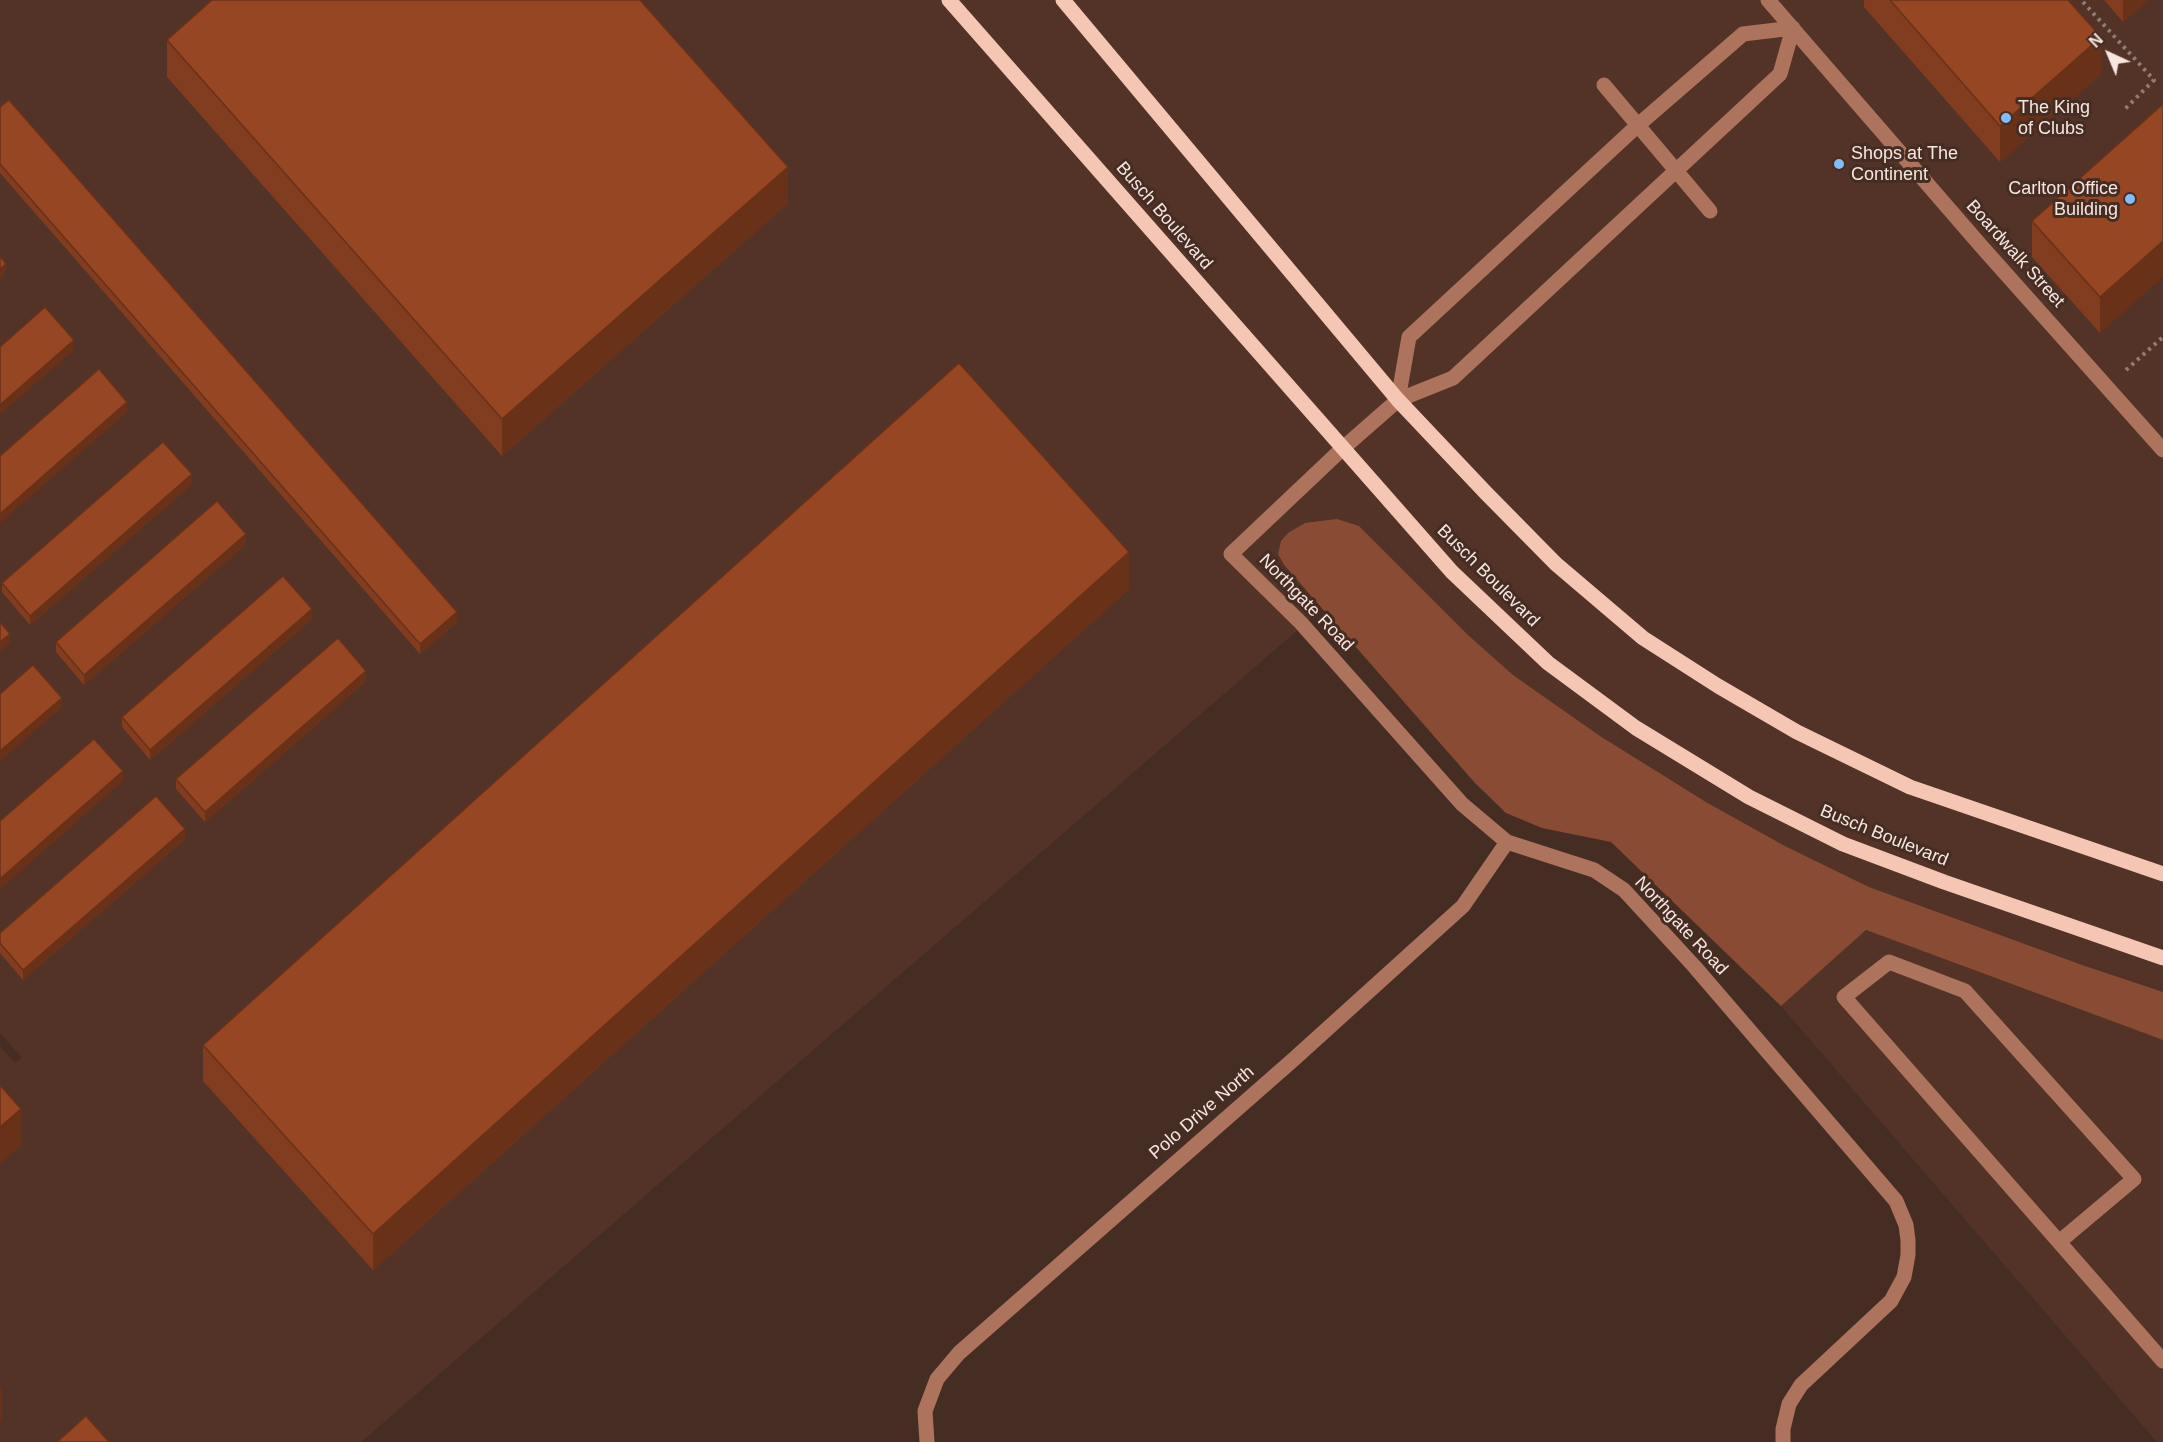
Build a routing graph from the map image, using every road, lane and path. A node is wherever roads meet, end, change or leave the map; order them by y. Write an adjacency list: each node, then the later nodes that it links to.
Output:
1 (949, 0): 14 (main road, Busch Boulevard)
2 (1063, 0): 13 (main road)
3 (1768, 0): 5 (street, Boardwalk Street)
4 (2083, 2): 7 (path)
5 (1792, 28): 8 (street); 9 (street, Northgate Road); 12 (street, Boardwalk Street)
6 (1604, 85): 8 (street)
7 (2124, 109)
8 (1637, 126): 9 (street); 13 (street)
9 (1675, 170): 10 (street); 13 (street, Northgate Road)
10 (1710, 212)
11 (2163, 336): 12 (path)
12 (2108, 387): 15 (street, Boardwalk Street)
13 (1398, 400): 14 (street, Northgate Road); 17 (main road)
14 (1342, 449): 16 (street, Northgate Road); 18 (main road, Busch Boulevard)
15 (2163, 450)
16 (1507, 842): 21 (street, Polo Drive North); 22 (street, Northgate Road)
17 (2163, 874)
18 (2163, 958)
19 (2058, 1242): 19 (street); 20 (street)
20 (2163, 1361)
21 (927, 1442)
22 (1784, 1442)

